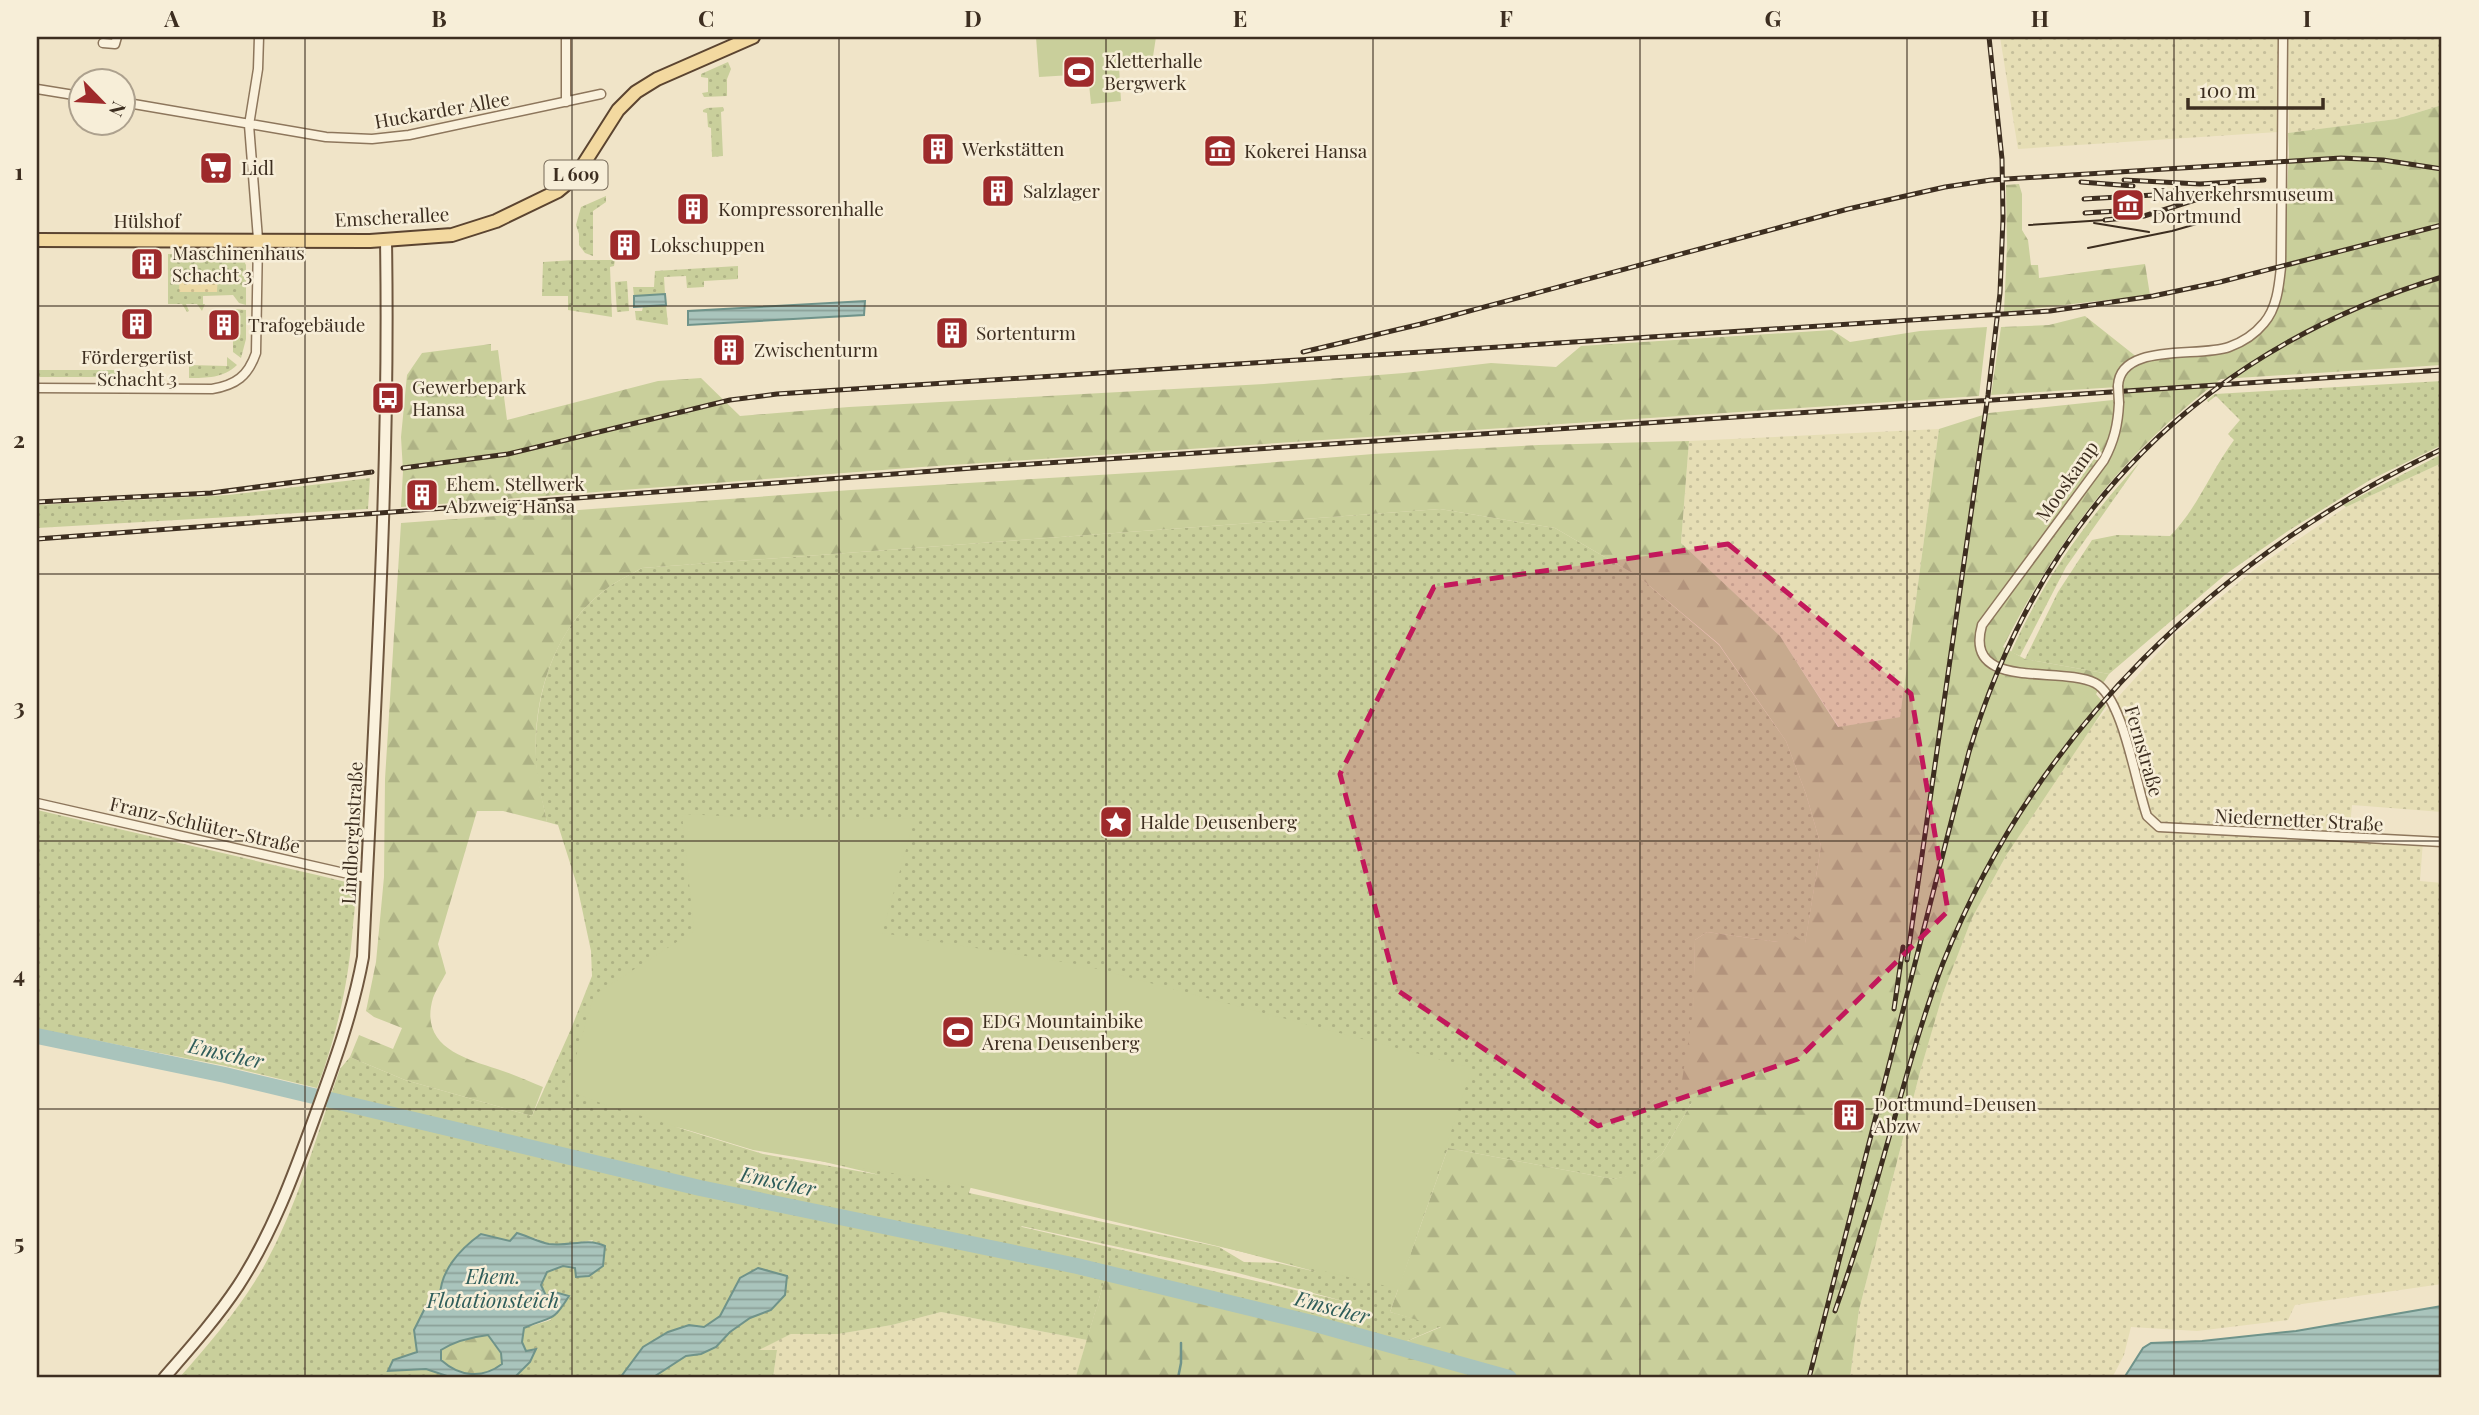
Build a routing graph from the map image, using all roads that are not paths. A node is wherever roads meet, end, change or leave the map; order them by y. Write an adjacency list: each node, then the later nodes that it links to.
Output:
1 (117, 37): 6 (street)
2 (259, 37): 12 (street)
3 (566, 37): 10 (street)
4 (753, 37): 15 (main road, Emscherallee / L 609)
5 (2283, 37): 17 (street, Mooskamp, bridge)
6 (103, 43)
7 (37, 89): 8 (street)
8 (66, 94)
9 (601, 94): 10 (street, Huckarder Allee)
10 (566, 102): 12 (street, Huckarder Allee)
11 (136, 105): 12 (street, Huckarder Allee)
12 (249, 125): 14 (street)
13 (37, 240): 14 (main road, Hülshof / L 609)
14 (258, 240): 15 (main road, Emscherallee / L 609); 16 (street)
15 (387, 241): 21 (main road, Lindberghstraße)
16 (37, 388)
17 (1982, 656): 19 (street, Fernstraße)
18 (37, 803): 21 (street, Franz-Schlüter-Straße)
19 (2154, 824): 20 (street, Niedernetter Straße)
20 (2442, 842)
21 (366, 878): 22 (main road, Lindberghstraße)
22 (164, 1378)

